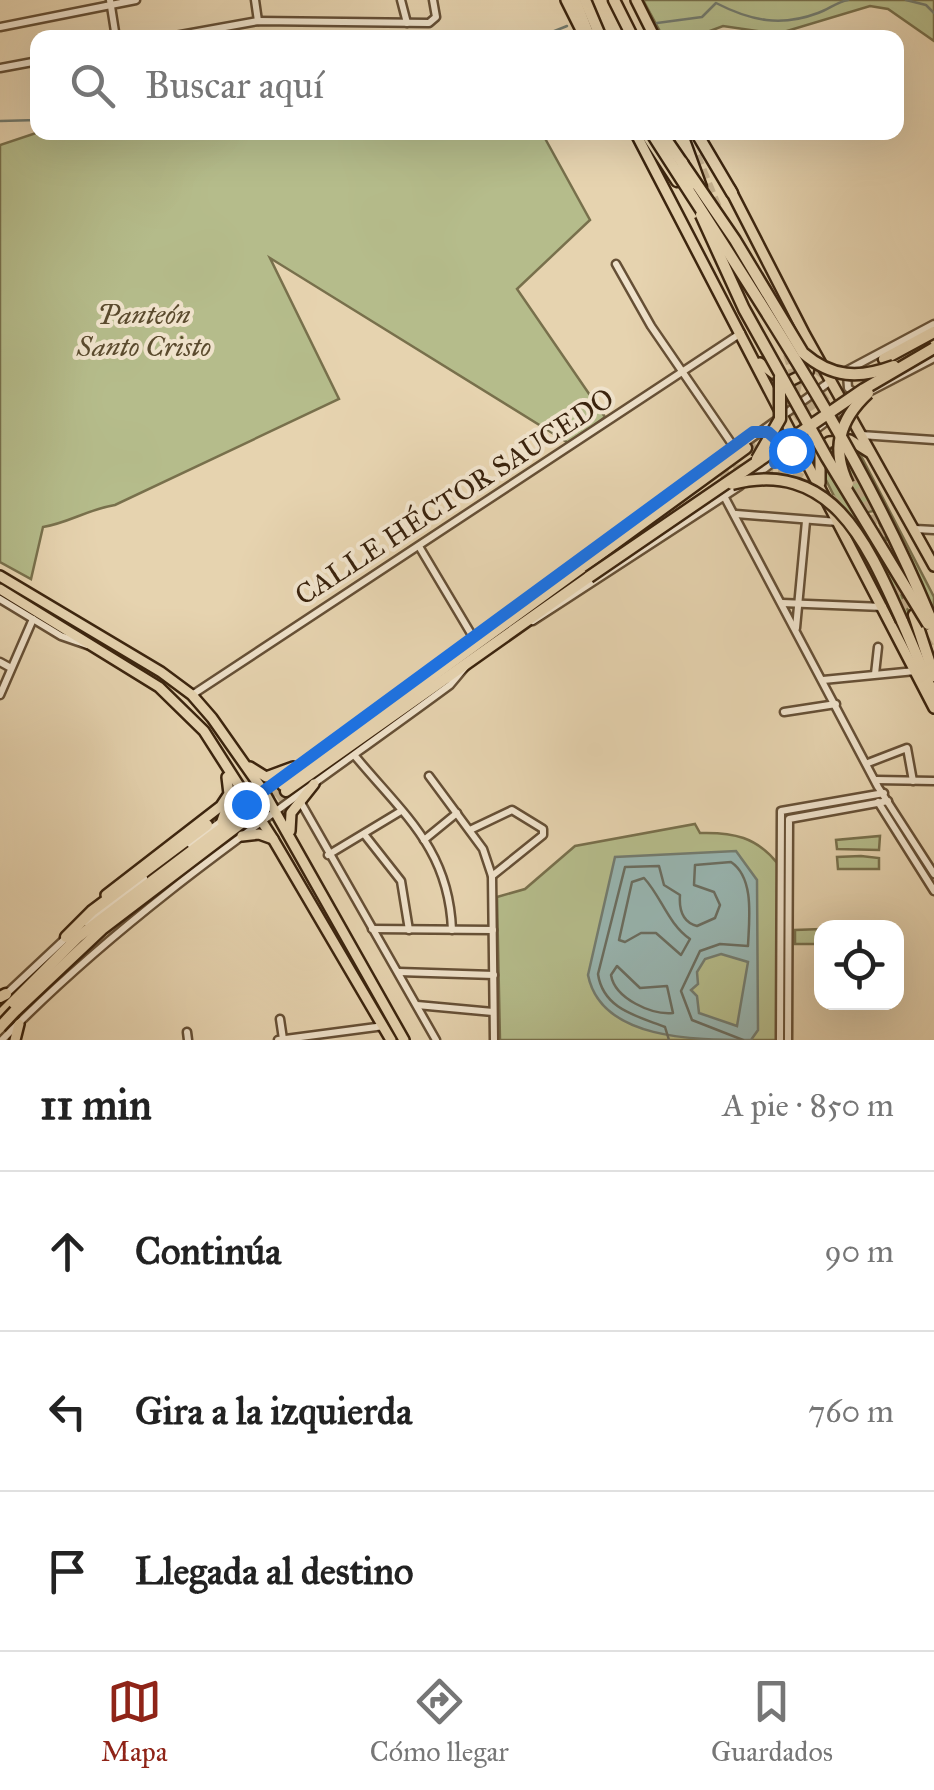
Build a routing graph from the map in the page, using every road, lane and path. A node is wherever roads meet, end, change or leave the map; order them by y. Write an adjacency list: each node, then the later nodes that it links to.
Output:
1 (136, 0): 8 (street)
2 (256, 0): 11 (street)
3 (401, 0): 12 (street)
4 (433, 0): 12 (street)
5 (566, 0): 10 (main road)
6 (575, 0): 10 (highway)
7 (636, 0): 17 (main road)
8 (110, 2): 13 (street); 14 (street)
9 (617, 5): 16 (highway)
10 (582, 9)
11 (258, 21): 12 (street); 15 (street)
12 (407, 23)
13 (0, 27)
14 (115, 30)
15 (208, 30)
16 (629, 30)
17 (651, 30)
18 (30, 62): 19 (street)
19 (0, 68)
20 (639, 140): 33 (main road)
21 (653, 140): 29 (highway)
22 (654, 140): 71 (highway, bridge)
23 (666, 140): 36 (highway, bridge)
24 (675, 140): 71 (highway, bridge)
25 (686, 140): 52 (highway, bridge)
26 (688, 140): 28 (highway)
27 (703, 140): 30 (highway)
28 (696, 156)
29 (676, 181)
30 (732, 193): 34 (main road)
31 (616, 264): 40 (street)
32 (934, 328): 37 (highway); 39 (street)
33 (740, 333): 35 (main road); 40 (street, CALLE HÉCTOR SAUCEDO)
34 (805, 335): 35 (main road); 41 (main road)
35 (752, 354): 44 (main road)
36 (930, 354): 38 (highway, bridge); 42 (street)
37 (884, 359)
38 (910, 362): 52 (highway, bridge); 71 (highway, bridge)
39 (850, 368): 41 (street); 42 (street)
40 (682, 371): 49 (street); 61 (street, CALLE HÉCTOR SAUCEDO)
41 (830, 380): 43 (main road); 44 (street)
42 (865, 394): 43 (street)
43 (846, 407): 46 (main road); 48 (street)
44 (782, 413): 45 (street); 48 (main road)
45 (753, 432): 49 (street); 51 (street)
46 (861, 435): 47 (street); 50 (main road)
47 (934, 440)
48 (798, 444): 51 (street); 54 (main road)
49 (743, 448): 56 (highway); 74 (street)
50 (871, 454): 54 (main road); 59 (main road)
51 (775, 463): 53 (street)
52 (747, 471): 53 (highway, bridge)
53 (723, 486): 55 (street); 56 (highway); 72 (highway, bridge); 72 (street); 86 (highway, bridge)
54 (822, 492): 58 (main road)
55 (734, 514): 57 (street); 66 (street)
56 (651, 518): 74 (highway)
57 (806, 520): 58 (street); 67 (street)
58 (838, 522): 68 (main road)
59 (914, 529): 60 (street); 62 (main road)
60 (934, 530)
61 (420, 548): 74 (street); 84 (street, CALLE HÉCTOR SAUCEDO)
62 (934, 566)
63 (0, 576): 84 (main road)
64 (0, 590): 75 (main road)
65 (0, 599): 70 (street)
66 (781, 602): 67 (street); 73 (street)
67 (799, 603): 68 (street); 73 (street)
68 (883, 608): 80 (main road)
69 (914, 614): 82 (highway)
70 (33, 620): 75 (street); 79 (street)
71 (934, 627)
72 (514, 630): 78 (highway)
73 (796, 630): 83 (street)
74 (474, 639): 94 (highway)
75 (97, 646): 90 (main road)
76 (878, 647): 81 (street)
77 (0, 662): 79 (street)
78 (467, 664): 91 (street); 100 (highway)
79 (11, 668): 85 (street)
80 (916, 671): 81 (street); 88 (main road)
81 (876, 674): 83 (street)
82 (934, 676)
83 (822, 680): 87 (street)
84 (192, 694): 93 (main road)
85 (0, 695)
86 (934, 696)
87 (836, 704): 89 (street); 92 (street)
88 (934, 708)
89 (784, 712)
90 (217, 750): 95 (main road); 103 (main road)
91 (355, 756): 99 (street); 105 (street)
92 (868, 763): 97 (street); 102 (street)
93 (247, 764): 94 (main road); 101 (main road)
94 (295, 770): 100 (highway)
95 (227, 776): 109 (main road); 120 (main road)
96 (428, 776): 106 (street)
97 (913, 780): 98 (street); 102 (street)
98 (934, 781)
99 (314, 784): 100 (main road)
100 (287, 789): 101 (street); 104 (street); 114 (street); 115 (main road)
101 (264, 792): 103 (street); 104 (main road)
102 (880, 793): 116 (street); 118 (street); 139 (street); 140 (street)
103 (250, 801): 107 (main road); 109 (street)
104 (275, 811): 107 (street); 115 (main road)
105 (401, 812): 111 (street); 113 (street)
106 (457, 813): 110 (street); 113 (street)
107 (262, 821): 109 (street); 112 (main road)
108 (207, 825): 120 (highway)
109 (236, 825): 112 (main road); 119 (street); 125 (highway); 130 (highway); 130 (street)
110 (470, 830): 117 (street); 117 (street)
111 (364, 834): 114 (street); 122 (street)
112 (274, 839): 132 (main road)
113 (424, 840): 123 (street)
114 (328, 855): 121 (street)
115 (300, 858): 132 (main road)
116 (934, 874)
117 (492, 876): 124 (street)
118 (934, 891)
119 (126, 893): 125 (highway)
120 (79, 922): 125 (highway)
121 (370, 929): 122 (street); 126 (street)
122 (409, 930): 123 (street)
123 (452, 930): 124 (street)
124 (493, 930): 127 (street)
125 (72, 937): 130 (highway)
126 (398, 972): 127 (street); 128 (street)
127 (494, 976): 129 (street)
128 (416, 1005): 129 (street); 137 (street)
129 (494, 1012): 138 (street)
130 (7, 1016): 133 (street)
131 (280, 1019): 134 (street)
132 (390, 1024): 134 (street); 135 (main road); 136 (main road)
133 (2, 1040)
134 (281, 1040)
135 (391, 1040)
136 (404, 1040)
137 (436, 1040)
138 (494, 1040)
139 (780, 1040)
140 (788, 1040)

